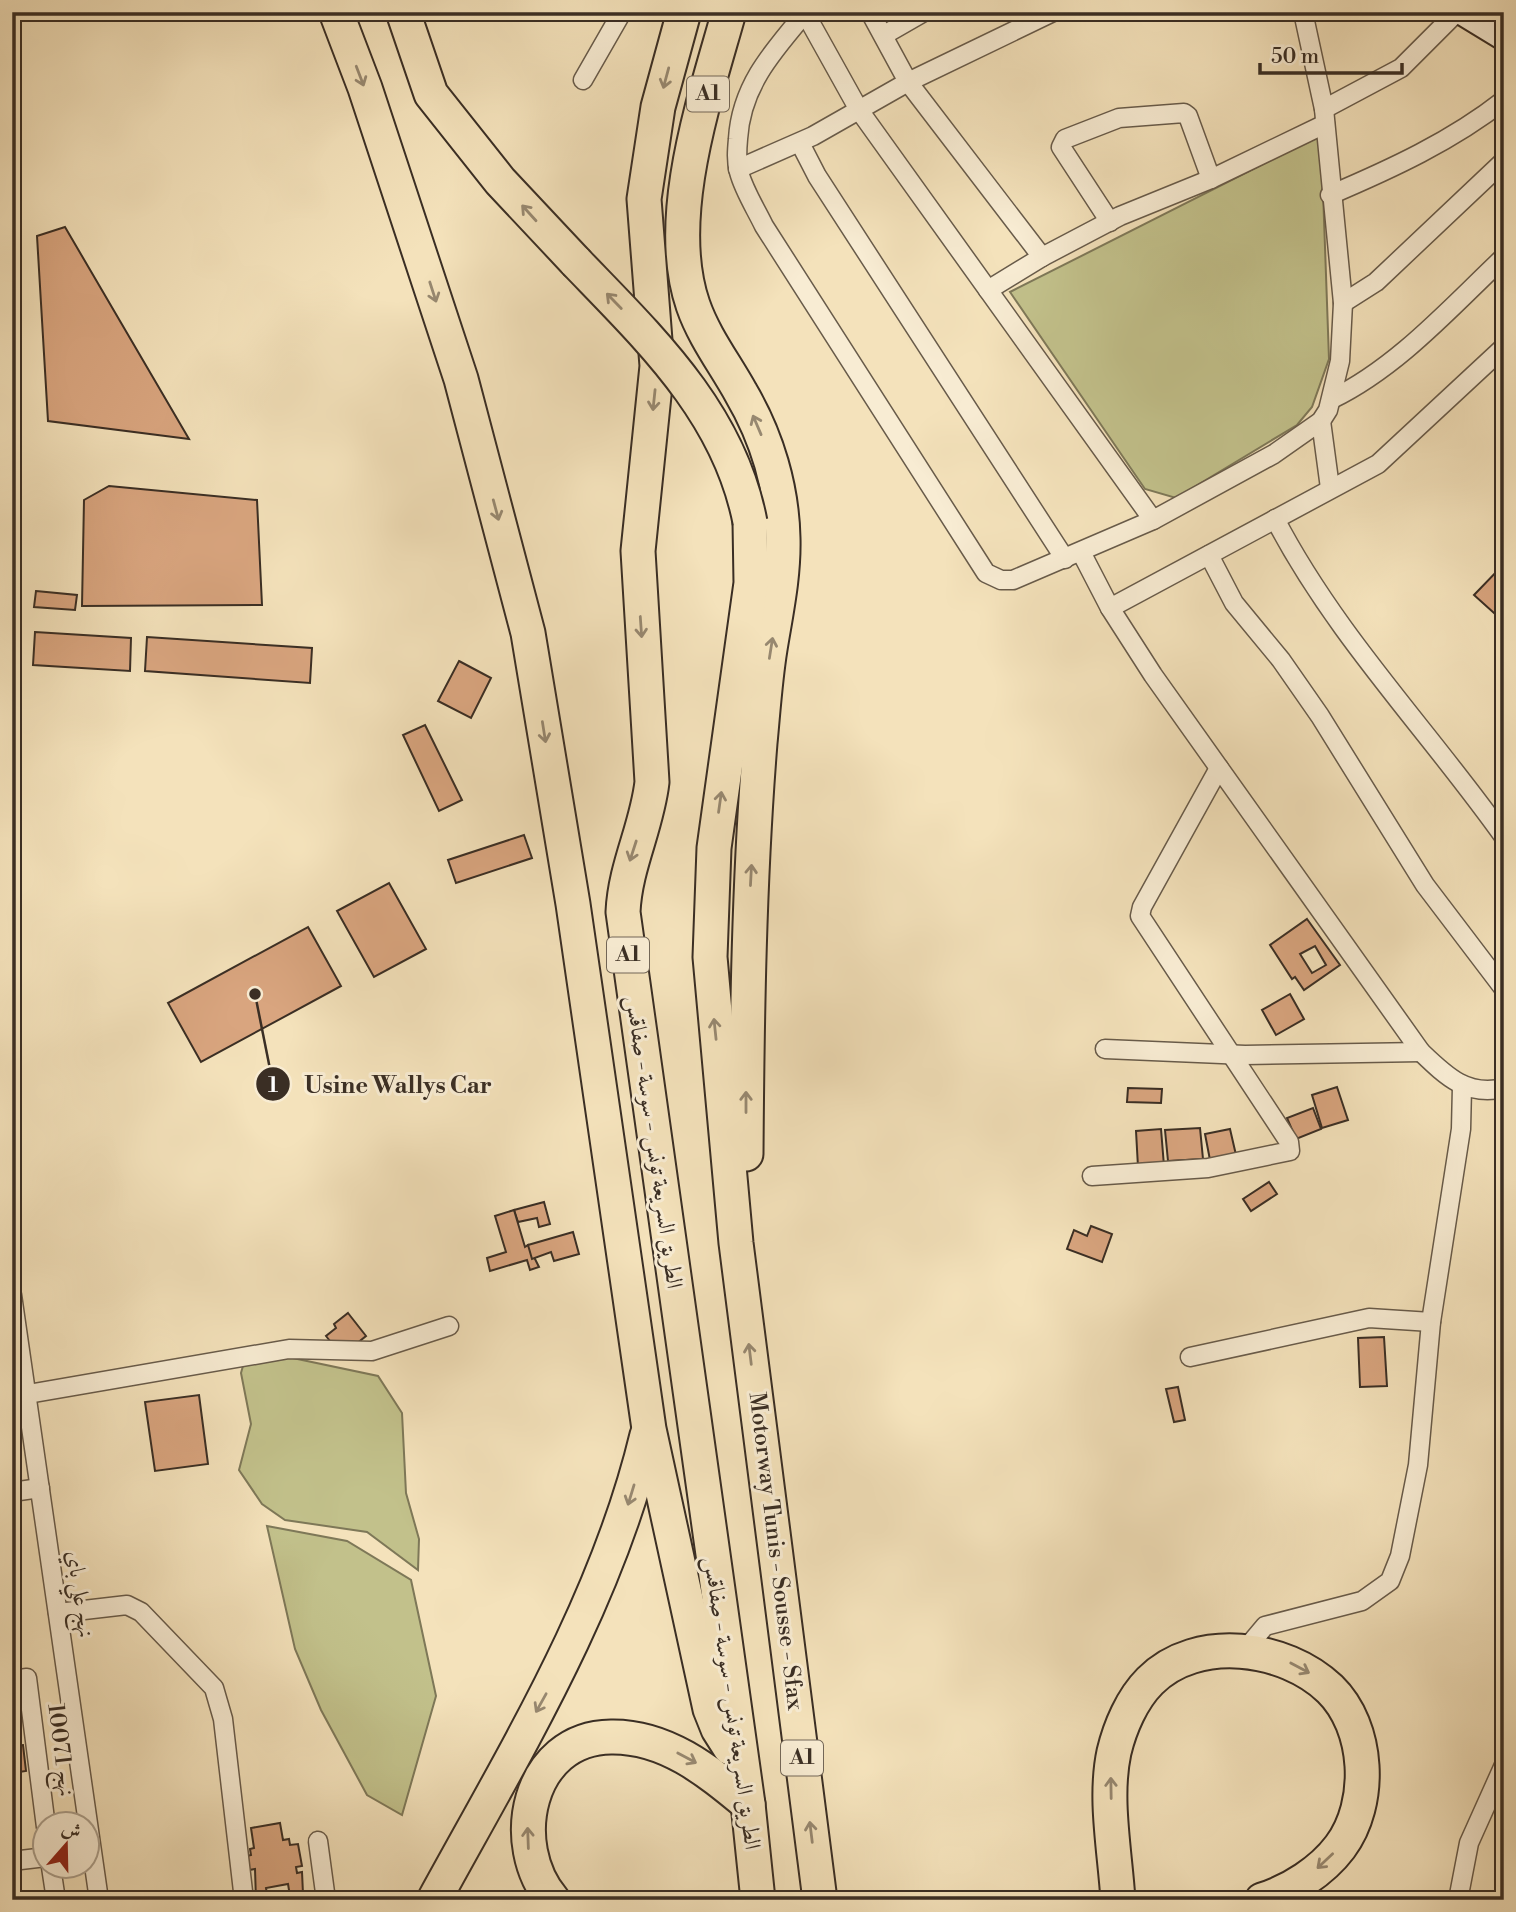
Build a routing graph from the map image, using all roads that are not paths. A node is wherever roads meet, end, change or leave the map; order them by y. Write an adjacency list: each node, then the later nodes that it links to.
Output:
1 (337, 12): 54 (highway, one-way to 54)
2 (403, 12): 48 (highway, Motorway Tunis - Sousse - Sfax, one-way to 2, bridge)
3 (622, 12): 15 (street)
4 (684, 12): 60 (highway, الطريق السريعة تونس - سوسة - صفاقس / A1, one-way to 60)
5 (729, 12): 48 (highway, A1, one-way to 5)
6 (870, 12): 14 (street)
7 (924, 12): 14 (street)
8 (1303, 12): 19 (street)
9 (1457, 12): 19 (street)
10 (1463, 12): 13 (main road)
11 (805, 13): 18 (street); 22 (street)
12 (1045, 14): 16 (street)
13 (1502, 33)
14 (884, 36): 16 (street)
15 (583, 80)
16 (908, 82): 18 (street); 26 (street)
17 (1504, 100): 24 (street)
18 (859, 110): 20 (street); 28 (street)
19 (1324, 116): 23 (street); 24 (street)
20 (800, 143): 22 (street); 37 (street)
21 (1504, 161): 29 (street)
22 (738, 169): 37 (street)
23 (1211, 179): 25 (street); 25 (street)
24 (1330, 195): 29 (street)
25 (1110, 222): 26 (street)
26 (1042, 257): 28 (street)
27 (1504, 257): 31 (street)
28 (988, 290): 35 (street)
29 (1343, 303): 31 (street)
30 (1504, 347): 33 (street)
31 (1332, 398): 32 (street)
32 (1321, 421): 33 (street); 35 (street)
33 (1330, 488): 34 (street)
34 (1275, 519): 36 (street); 40 (street)
35 (1153, 520): 37 (street)
36 (1209, 555): 38 (street); 41 (street)
37 (1073, 556): 38 (street)
38 (1110, 608): 39 (street)
39 (1219, 768): 43 (street); 44 (street)
40 (1504, 837)
41 (1504, 989)
42 (1105, 1049): 44 (street)
43 (1421, 1052): 44 (street); 45 (street)
44 (1234, 1055): 47 (street)
45 (1462, 1087): 46 (street); 50 (street)
46 (1504, 1088)
47 (1092, 1176)
48 (736, 1243): 77 (highway, Motorway Tunis - Sousse - Sfax / A1, one-way to 48)
49 (12, 1295): 53 (street, نهج علي باي)
50 (1431, 1322): 52 (street); 58 (street)
51 (449, 1326): 53 (street)
52 (1190, 1357)
53 (28, 1394): 55 (street, نهج علي باي)
54 (649, 1429): 60 (highway); 74 (highway, one-way to 74)
55 (40, 1488): 56 (street); 57 (street, نهج علي باي)
56 (12, 1492)
57 (58, 1613): 64 (street, نهج علي باي); 72 (street)
58 (1244, 1651): 78 (highway, one-way to 58); 79 (highway, one-way to 79)
59 (20, 1679): 63 (street, نهج 10071)
60 (741, 1757): 62 (highway, الطريق السريعة تونس - سوسة - صفاقس / A1)
61 (1504, 1765): 80 (street)
62 (748, 1804): 75 (highway, one-way to 62); 76 (highway, الطريق السريعة تونس - سوسة - صفاقس / A1)
63 (43, 1811)
64 (85, 1811)
65 (318, 1841): 73 (street)
66 (32, 1859): 67 (street)
67 (12, 1861)
68 (53, 1881): 70 (street)
69 (96, 1881): 71 (street, نهج علي باي)
70 (56, 1900)
71 (99, 1900)
72 (244, 1900)
73 (326, 1900)
74 (434, 1900)
75 (552, 1900)
76 (758, 1900)
77 (820, 1900)
78 (1118, 1900)
79 (1262, 1900)
80 (1458, 1900)

